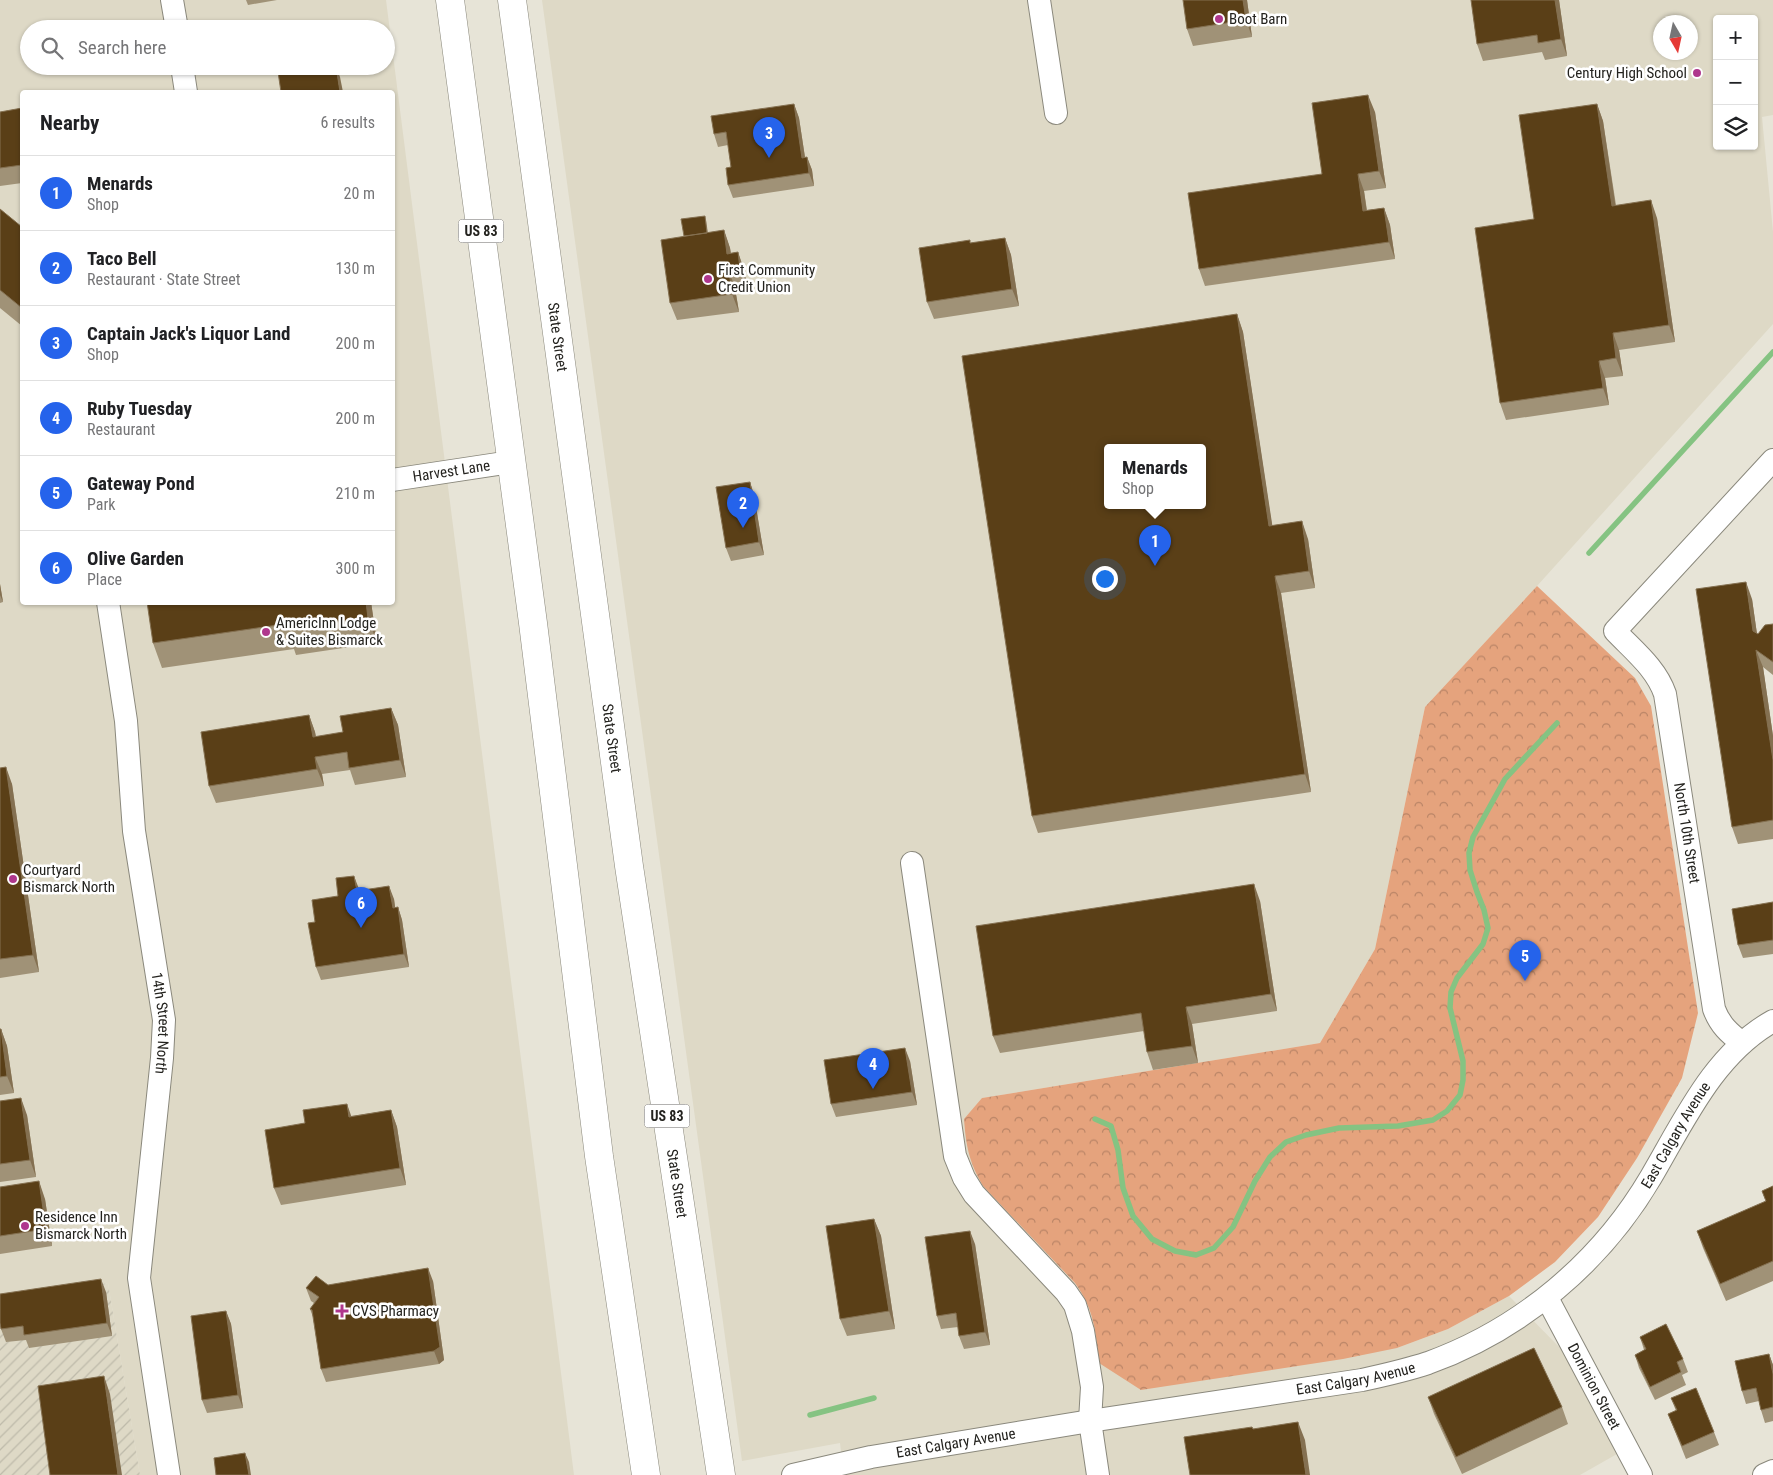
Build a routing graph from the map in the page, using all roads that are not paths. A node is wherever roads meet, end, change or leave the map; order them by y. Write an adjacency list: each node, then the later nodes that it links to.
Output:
1 (172, 0): 5 (street)
2 (450, 0): 10 (highway, US 83)
3 (512, 0): 21 (highway, State Street / US 83)
4 (1039, 0): 8 (street)
5 (175, 20)
6 (183, 75): 7 (street)
7 (186, 90)
8 (1056, 113)
9 (1773, 460): 15 (street, North 10th Street)
10 (511, 462): 11 (street, Harvest Lane); 20 (highway, US 83)
11 (395, 480)
12 (108, 605): 19 (street, 14th Street North)
13 (912, 863): 17 (street)
14 (1773, 1021): 15 (street, East Calgary Avenue)
15 (1742, 1043): 16 (street, East Calgary Avenue)
16 (1547, 1298): 17 (street, East Calgary Avenue); 24 (street, Dominion Street)
17 (1090, 1421): 22 (street, East Calgary Avenue); 23 (street)
18 (1773, 1471): 25 (street)
19 (169, 1475)
20 (646, 1475)
21 (721, 1475)
22 (793, 1475)
23 (1098, 1475)
24 (1640, 1475)
25 (1764, 1475)

